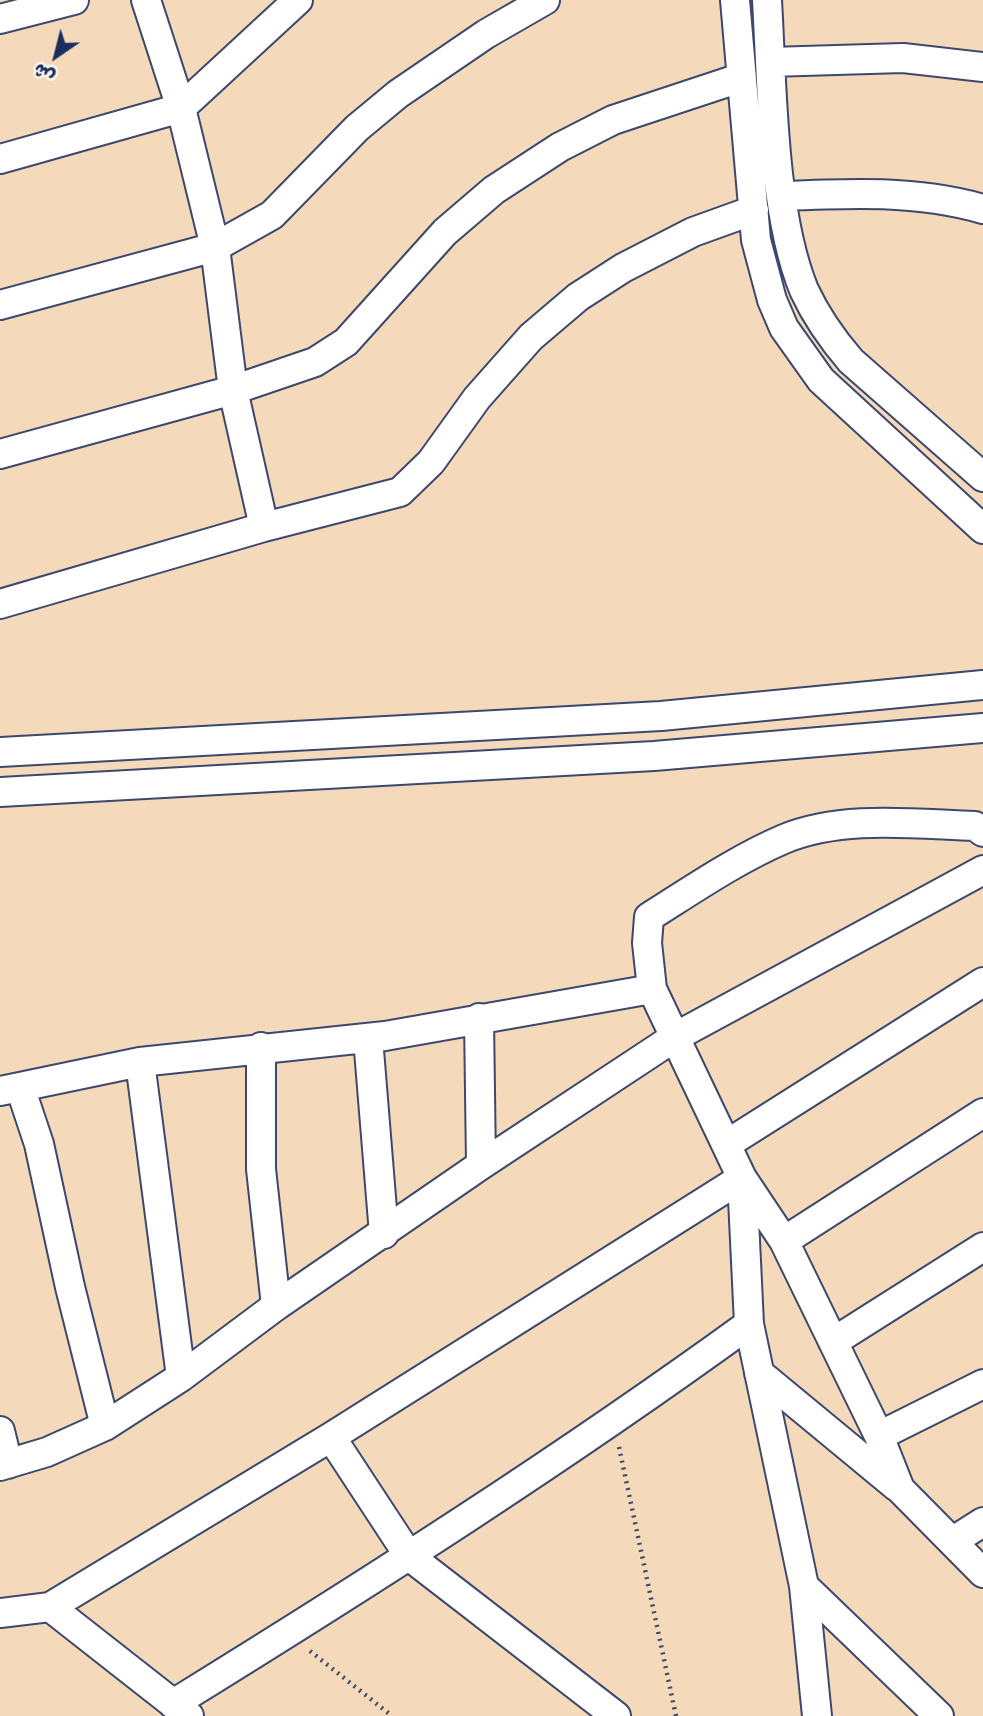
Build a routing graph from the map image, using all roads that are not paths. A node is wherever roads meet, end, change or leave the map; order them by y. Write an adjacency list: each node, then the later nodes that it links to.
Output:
1 (74, 0): 7 (street)
2 (146, 0): 11 (street)
3 (298, 0): 11 (street)
4 (545, 0): 16 (street)
5 (735, 0): 10 (street)
6 (767, 0): 8 (street)
7 (0, 19)
8 (771, 62): 9 (street); 13 (street)
9 (983, 67)
10 (740, 78): 15 (street); 18 (street)
11 (181, 108): 12 (street); 16 (street)
12 (0, 159)
13 (782, 196): 14 (street); 20 (street)
14 (983, 209)
15 (754, 210): 21 (street); 22 (street)
16 (215, 247): 17 (street); 18 (street)
17 (0, 305)
18 (233, 390): 19 (street); 21 (street)
19 (0, 454)
20 (983, 477)
21 (264, 527): 23 (street)
22 (983, 528)
23 (0, 604)
24 (983, 685): 26 (street)
25 (983, 728): 27 (street)
26 (0, 752)
27 (0, 792)
28 (983, 832): 31 (street)
29 (983, 870): 33 (street)
30 (983, 982): 39 (street)
31 (652, 989): 32 (street); 33 (street)
32 (479, 1018): 34 (street); 40 (street)
33 (675, 1037): 39 (street); 40 (street)
34 (368, 1038): 35 (street); 42 (street)
35 (261, 1047): 36 (street); 45 (street)
36 (140, 1062): 37 (street); 49 (street)
37 (10, 1089): 51 (street)
38 (983, 1114): 43 (street)
39 (727, 1144): 41 (street)
40 (481, 1165): 42 (street)
41 (742, 1178): 43 (street); 46 (street); 54 (street)
42 (384, 1234): 45 (street)
43 (784, 1241): 47 (street)
44 (983, 1247): 47 (street)
45 (276, 1306): 49 (street)
46 (749, 1324): 48 (street); 59 (street)
47 (834, 1342): 53 (street)
48 (759, 1373): 56 (street); 61 (street)
49 (181, 1377): 51 (street)
50 (983, 1384): 53 (street)
51 (105, 1426): 55 (street)
52 (0, 1431): 55 (street)
53 (879, 1436): 56 (street)
54 (331, 1437): 59 (street); 62 (street)
55 (4, 1465)
56 (900, 1489): 58 (street)
57 (983, 1522): 58 (street)
58 (953, 1541): 60 (street)
59 (409, 1556): 64 (street); 65 (street)
60 (983, 1573)
61 (804, 1586): 66 (street); 67 (street)
62 (50, 1608): 63 (street); 64 (street)
63 (0, 1613)
64 (181, 1710)
65 (616, 1716)
66 (817, 1716)
67 (939, 1716)

